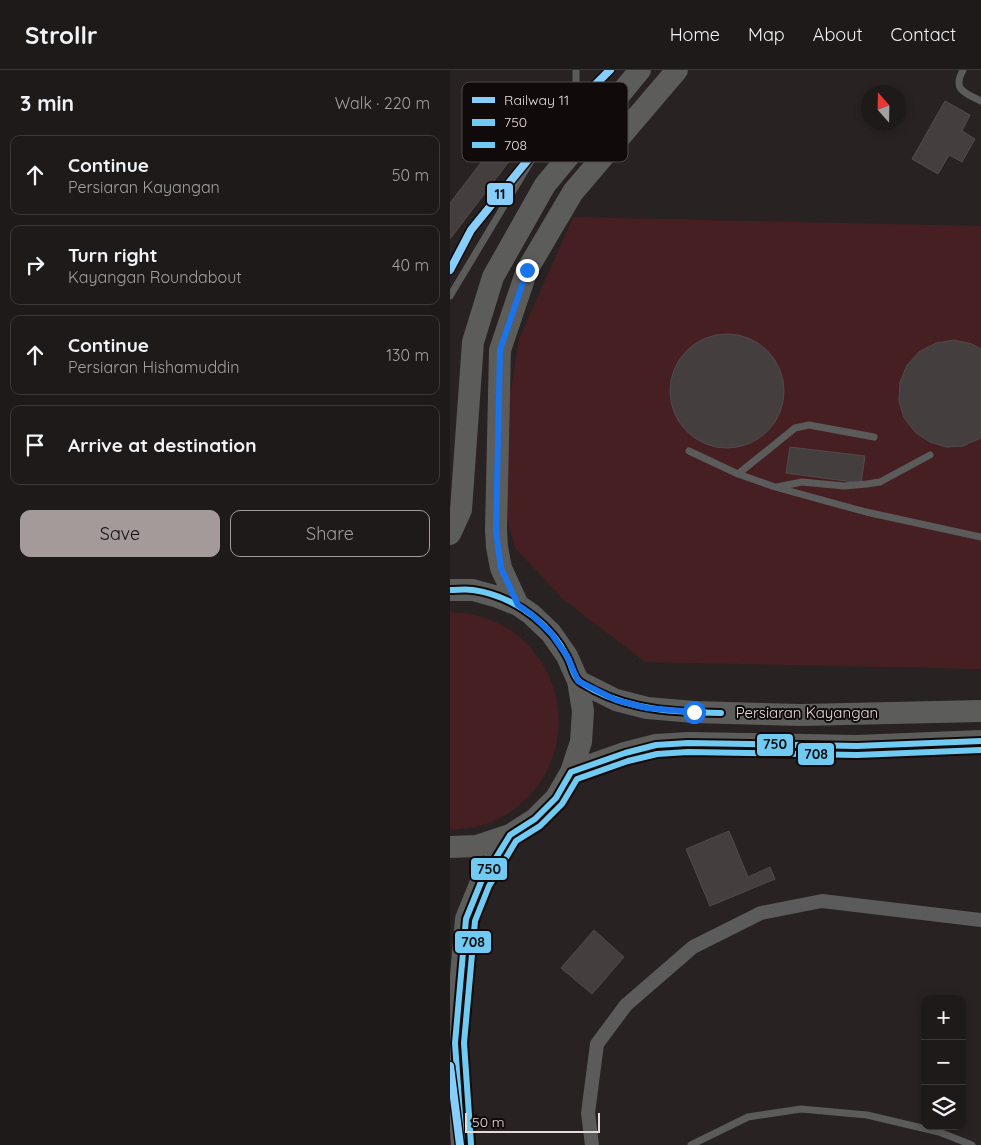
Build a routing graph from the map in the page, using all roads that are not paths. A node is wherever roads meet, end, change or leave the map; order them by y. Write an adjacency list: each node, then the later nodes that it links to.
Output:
1 (640, 70): 4 (main road)
2 (677, 70): 6 (main road)
3 (963, 70): 5 (lane)
4 (628, 85)
5 (981, 101)
6 (628, 127)
7 (530, 162): 10 (lane)
8 (565, 162): 16 (main road)
9 (599, 162): 19 (main road)
10 (450, 296)
11 (874, 437): 14 (lane)
12 (689, 451): 14 (lane)
13 (930, 455): 15 (lane)
14 (738, 474): 15 (lane)
15 (774, 487): 17 (lane)
16 (450, 534)
17 (981, 536)
18 (450, 590): 19 (main road)
19 (518, 605): 20 (main road)
20 (578, 681): 21 (main road, Persiaran Kayangan); 23 (main road)
21 (981, 711)
22 (981, 741): 23 (main road, Persiaran Kayangan)
23 (571, 772): 24 (main road)
24 (510, 835): 25 (main road); 27 (main road)
25 (450, 847)
26 (981, 920): 28 (street)
27 (462, 1145)
28 (592, 1145)
29 (692, 1145): 30 (lane)
30 (972, 1145)

